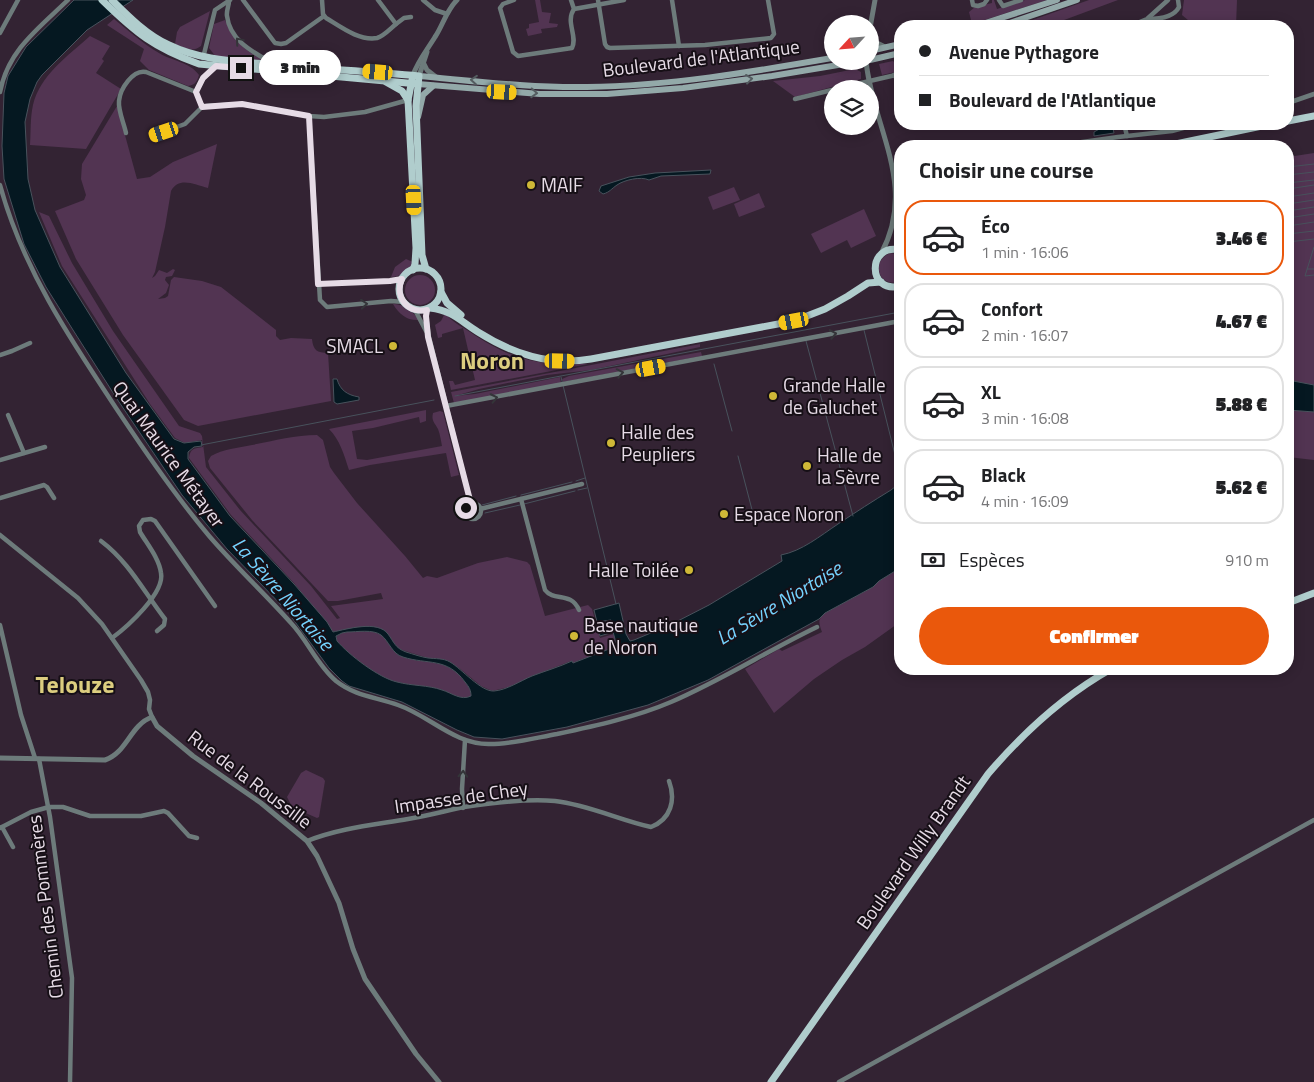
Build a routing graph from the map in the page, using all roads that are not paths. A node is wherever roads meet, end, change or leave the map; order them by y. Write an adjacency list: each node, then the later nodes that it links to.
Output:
1 (18, 0): 36 (street)
2 (68, 0): 59 (street)
3 (102, 0): 30 (main road, Boulevard de l'Atlantique)
4 (112, 0): 30 (main road, Boulevard de l'Atlantique)
5 (229, 0): 44 (street); 48 (street, one-way to 5)
6 (243, 0): 29 (street)
7 (322, 0): 29 (street)
8 (378, 0): 35 (street)
9 (423, 0): 27 (street)
10 (458, 0): 27 (street)
11 (514, 0): 26 (street)
12 (571, 0): 26 (street)
13 (624, 0): 25 (street)
14 (672, 0): 39 (street)
15 (768, 0): 39 (street)
16 (875, 0): 28 (street)
17 (972, 0): 18 (street)
18 (987, 0)
19 (999, 0): 20 (street)
20 (1021, 0)
21 (1057, 0): 33 (main road)
22 (1076, 0): 34 (main road)
23 (1168, 0): 32 (street)
24 (1178, 0): 32 (street)
25 (598, 2): 26 (street); 39 (street)
26 (574, 9)
27 (447, 14): 41 (street)
28 (872, 15)
29 (324, 16): 35 (street)
30 (124, 17): 44 (main road, Boulevard de l'Atlantique); 49 (main road, Boulevard de l'Atlantique)
31 (411, 17): 35 (street)
32 (1147, 19)
33 (995, 20)
34 (1018, 20)
35 (396, 24)
36 (0, 33)
37 (879, 45): 40 (street)
38 (894, 45): 40 (main road)
39 (679, 46)
40 (885, 47): 42 (main road)
41 (427, 49): 47 (street); 52 (street)
42 (879, 49)
43 (894, 54): 45 (main road)
44 (203, 58): 48 (main road, Boulevard de l'Atlantique)
45 (879, 58)
46 (824, 59): 54 (main road, Boulevard de l'Atlantique, one-way to 54)
47 (424, 64): 52 (street); 54 (street)
48 (275, 65): 52 (main road, Boulevard de l'Atlantique)
49 (216, 66): 56 (main road, Boulevard de l'Atlantique); 60 (street)
50 (824, 67): 58 (main road, Boulevard de l'Atlantique, one-way to 50)
51 (867, 70): 55 (street)
52 (416, 75): 54 (main road, Boulevard de l'Atlantique); 57 (main road)
53 (894, 76): 55 (street)
54 (436, 77)
55 (869, 80)
56 (385, 82): 57 (main road, Boulevard de l'Atlantique); 64 (main road, Boulevard de l'Atlantique)
57 (414, 84): 58 (main road, Boulevard de l'Atlantique); 64 (main road); 71 (main road)
58 (433, 86): 71 (main road)
59 (0, 92)
60 (196, 92): 66 (street); 75 (street)
61 (824, 92): 63 (street)
62 (1314, 94): 65 (street)
63 (796, 99)
64 (408, 100): 68 (street); 95 (main road)
65 (1294, 101)
66 (202, 107): 68 (street); 76 (street)
67 (879, 115): 82 (street)
68 (309, 116): 81 (street)
69 (1314, 116): 70 (main road)
70 (1294, 120)
71 (416, 122): 93 (main road)
72 (1126, 130): 77 (street)
73 (1178, 130): 77 (street)
74 (1243, 130): 79 (main road)
75 (126, 133)
76 (152, 136)
77 (1128, 136): 78 (street)
78 (1098, 140)
79 (1195, 140)
80 (320, 164): 81 (street)
81 (312, 165): 85 (street)
82 (894, 167)
83 (0, 185): 134 (street, Quai Maurice Métayer)
84 (307, 189): 85 (street)
85 (313, 189): 88 (street)
86 (894, 213): 89 (street)
87 (322, 225): 88 (street)
88 (315, 226): 99 (street)
89 (889, 240): 90 (street); 92 (street)
90 (894, 246)
91 (894, 250): 92 (main road)
92 (881, 254): 94 (main road)
93 (426, 269): 95 (main road); 101 (main road)
94 (875, 269): 97 (main road); 98 (main road)
95 (412, 270): 96 (main road)
96 (402, 279): 99 (street); 102 (main road)
97 (881, 282): 98 (main road); 100 (main road)
98 (868, 283): 107 (main road)
99 (318, 284): 102 (street, one-way to 102)
100 (894, 287)
101 (442, 292): 103 (main road); 107 (main road)
102 (404, 302): 104 (main road)
103 (429, 309): 104 (main road); 106 (street); 107 (main road)
104 (415, 310): 106 (street)
105 (894, 322): 110 (street, one-way to 105)
106 (428, 337): 110 (street)
107 (493, 340)
108 (30, 343): 109 (street)
109 (0, 355)
110 (446, 406): 119 (street)
111 (8, 416): 113 (street)
112 (45, 447): 113 (street)
113 (24, 453): 114 (street)
114 (0, 460)
115 (582, 484): 118 (street)
116 (0, 498): 117 (street)
117 (54, 498)
118 (520, 499): 120 (street); 127 (street)
119 (471, 504): 120 (street); 120 (street)
120 (480, 509)
121 (0, 535): 131 (street)
122 (101, 541): 124 (street)
123 (1314, 593): 125 (main road)
124 (150, 600): 126 (street); 130 (street); 131 (street)
125 (1294, 601)
126 (215, 606)
127 (578, 610)
128 (0, 625): 136 (street, Chemin des Pommères)
129 (817, 627): 134 (street, Quai Maurice Métayer)
130 (157, 631)
131 (112, 638): 133 (street)
132 (1101, 675): 147 (main road, Boulevard Willy Brandt)
133 (152, 717): 136 (street); 143 (street, Rue de la Roussille)
134 (465, 740): 139 (street, one-way to 134)
135 (0, 758): 136 (street)
136 (37, 759): 138 (street, Chemin des Pommères)
137 (669, 781): 139 (street, Impasse de Chey)
138 (49, 807): 141 (street); 142 (street); 145 (street, Chemin des Pommères)
139 (463, 808): 143 (street, Impasse de Chey)
140 (1314, 820): 148 (street)
141 (1, 827): 144 (street)
142 (197, 838)
143 (307, 841): 146 (street, Rue de la Roussille)
144 (13, 847)
145 (70, 1082)
146 (439, 1082)
147 (771, 1082)
148 (839, 1082)

